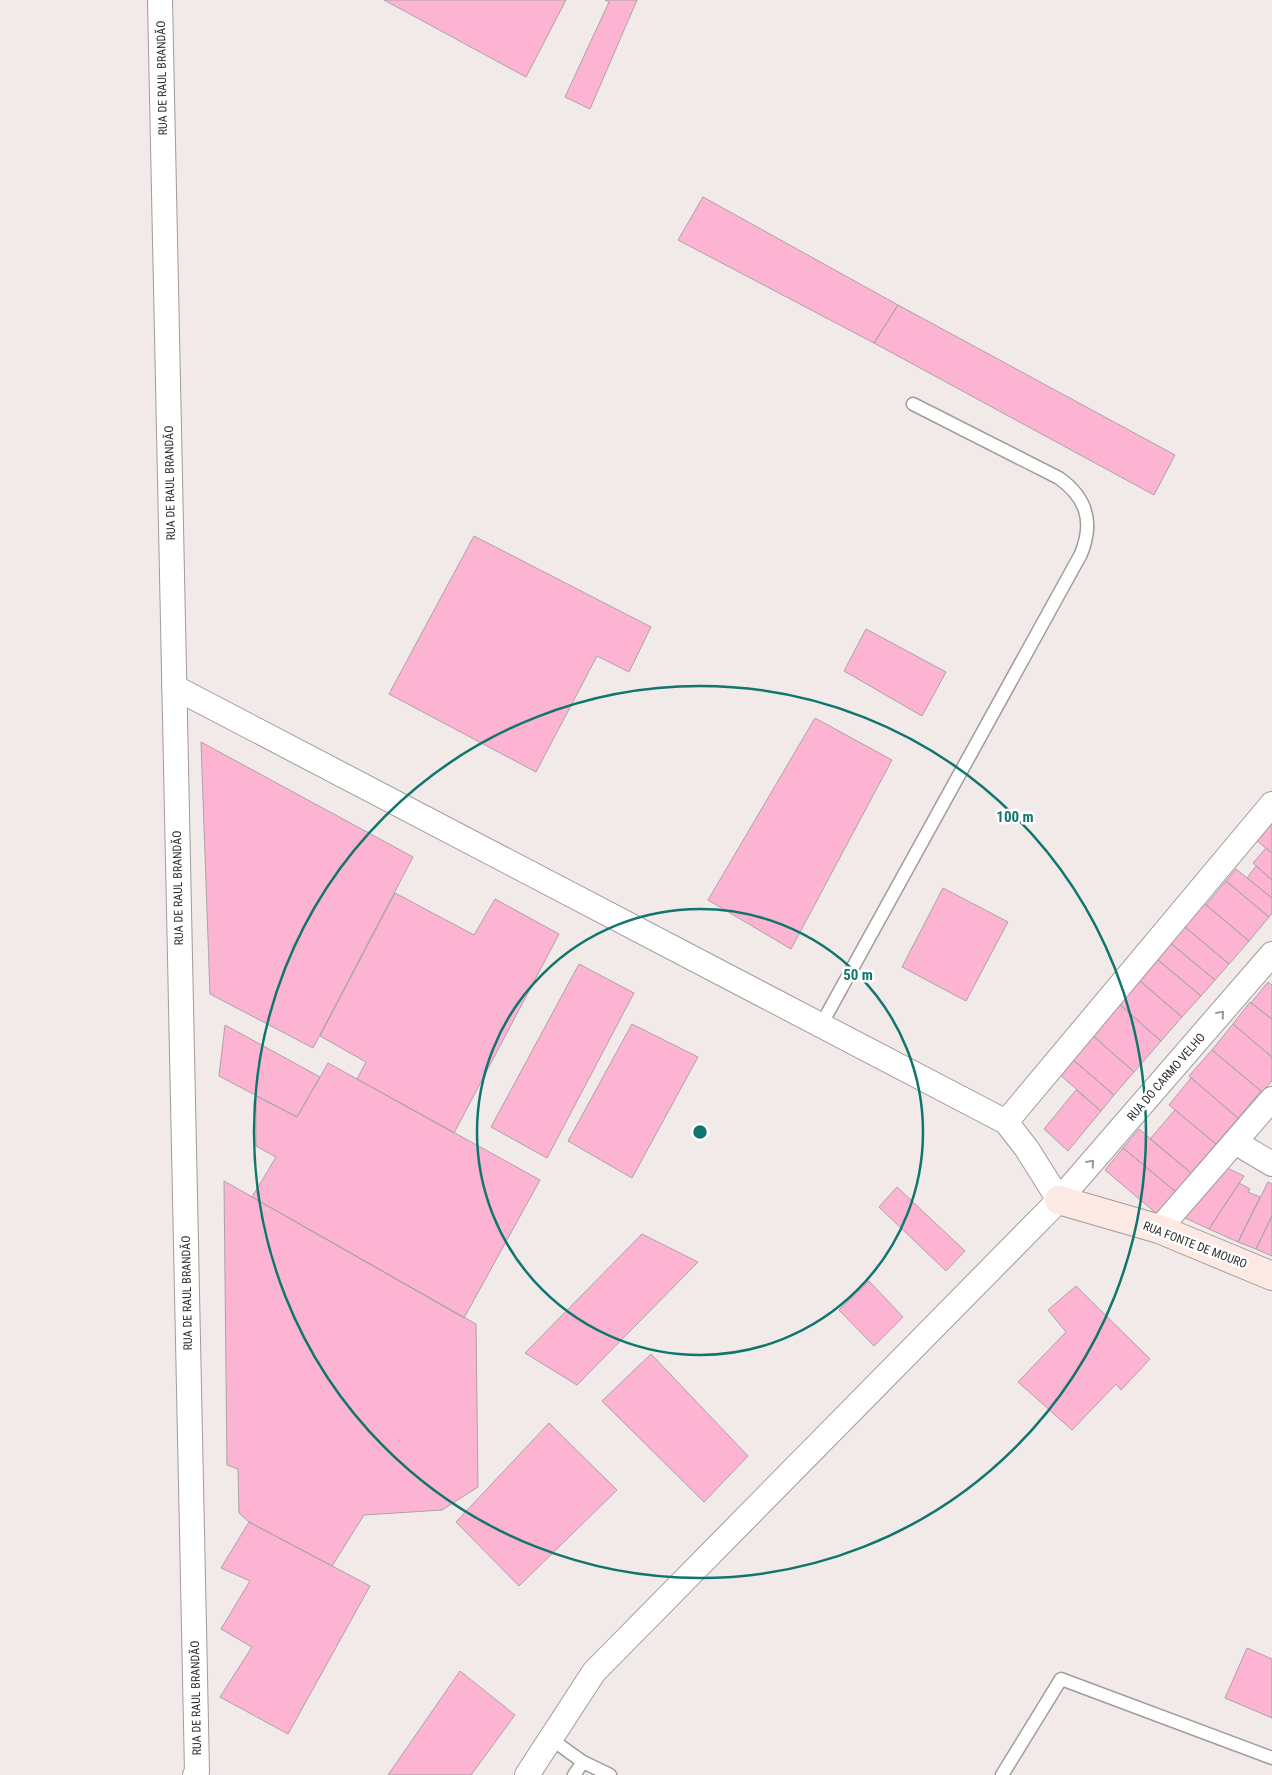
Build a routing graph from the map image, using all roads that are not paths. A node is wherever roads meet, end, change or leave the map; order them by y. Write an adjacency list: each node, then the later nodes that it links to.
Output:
1 (160, 0): 3 (street, RUA DE RAUL BRANDÃO)
2 (913, 404): 6 (lane)
3 (174, 687): 6 (street); 17 (street, RUA DE RAUL BRANDÃO)
4 (1272, 804): 8 (street)
5 (1272, 954): 11 (street, RUA DO CARMO VELHO, one-way to 5)
6 (821, 1025): 8 (street)
7 (1272, 1099): 9 (street)
8 (1006, 1122): 11 (street)
9 (1235, 1142): 10 (street); 12 (street)
10 (1272, 1164)
11 (1059, 1200): 12 (street, RUA FONTE DE MOURO); 14 (street, RUA DO CARMO VELHO)
12 (1159, 1229): 13 (street, RUA FONTE DE MOURO)
13 (1272, 1276)
14 (551, 1739): 16 (lane); 18 (street, RUA DO CARMO VELHO)
15 (1272, 1758): 21 (lane)
16 (583, 1762): 19 (lane); 20 (lane)
17 (196, 1775)
18 (527, 1775)
19 (574, 1775)
20 (610, 1775)
21 (1002, 1775)

